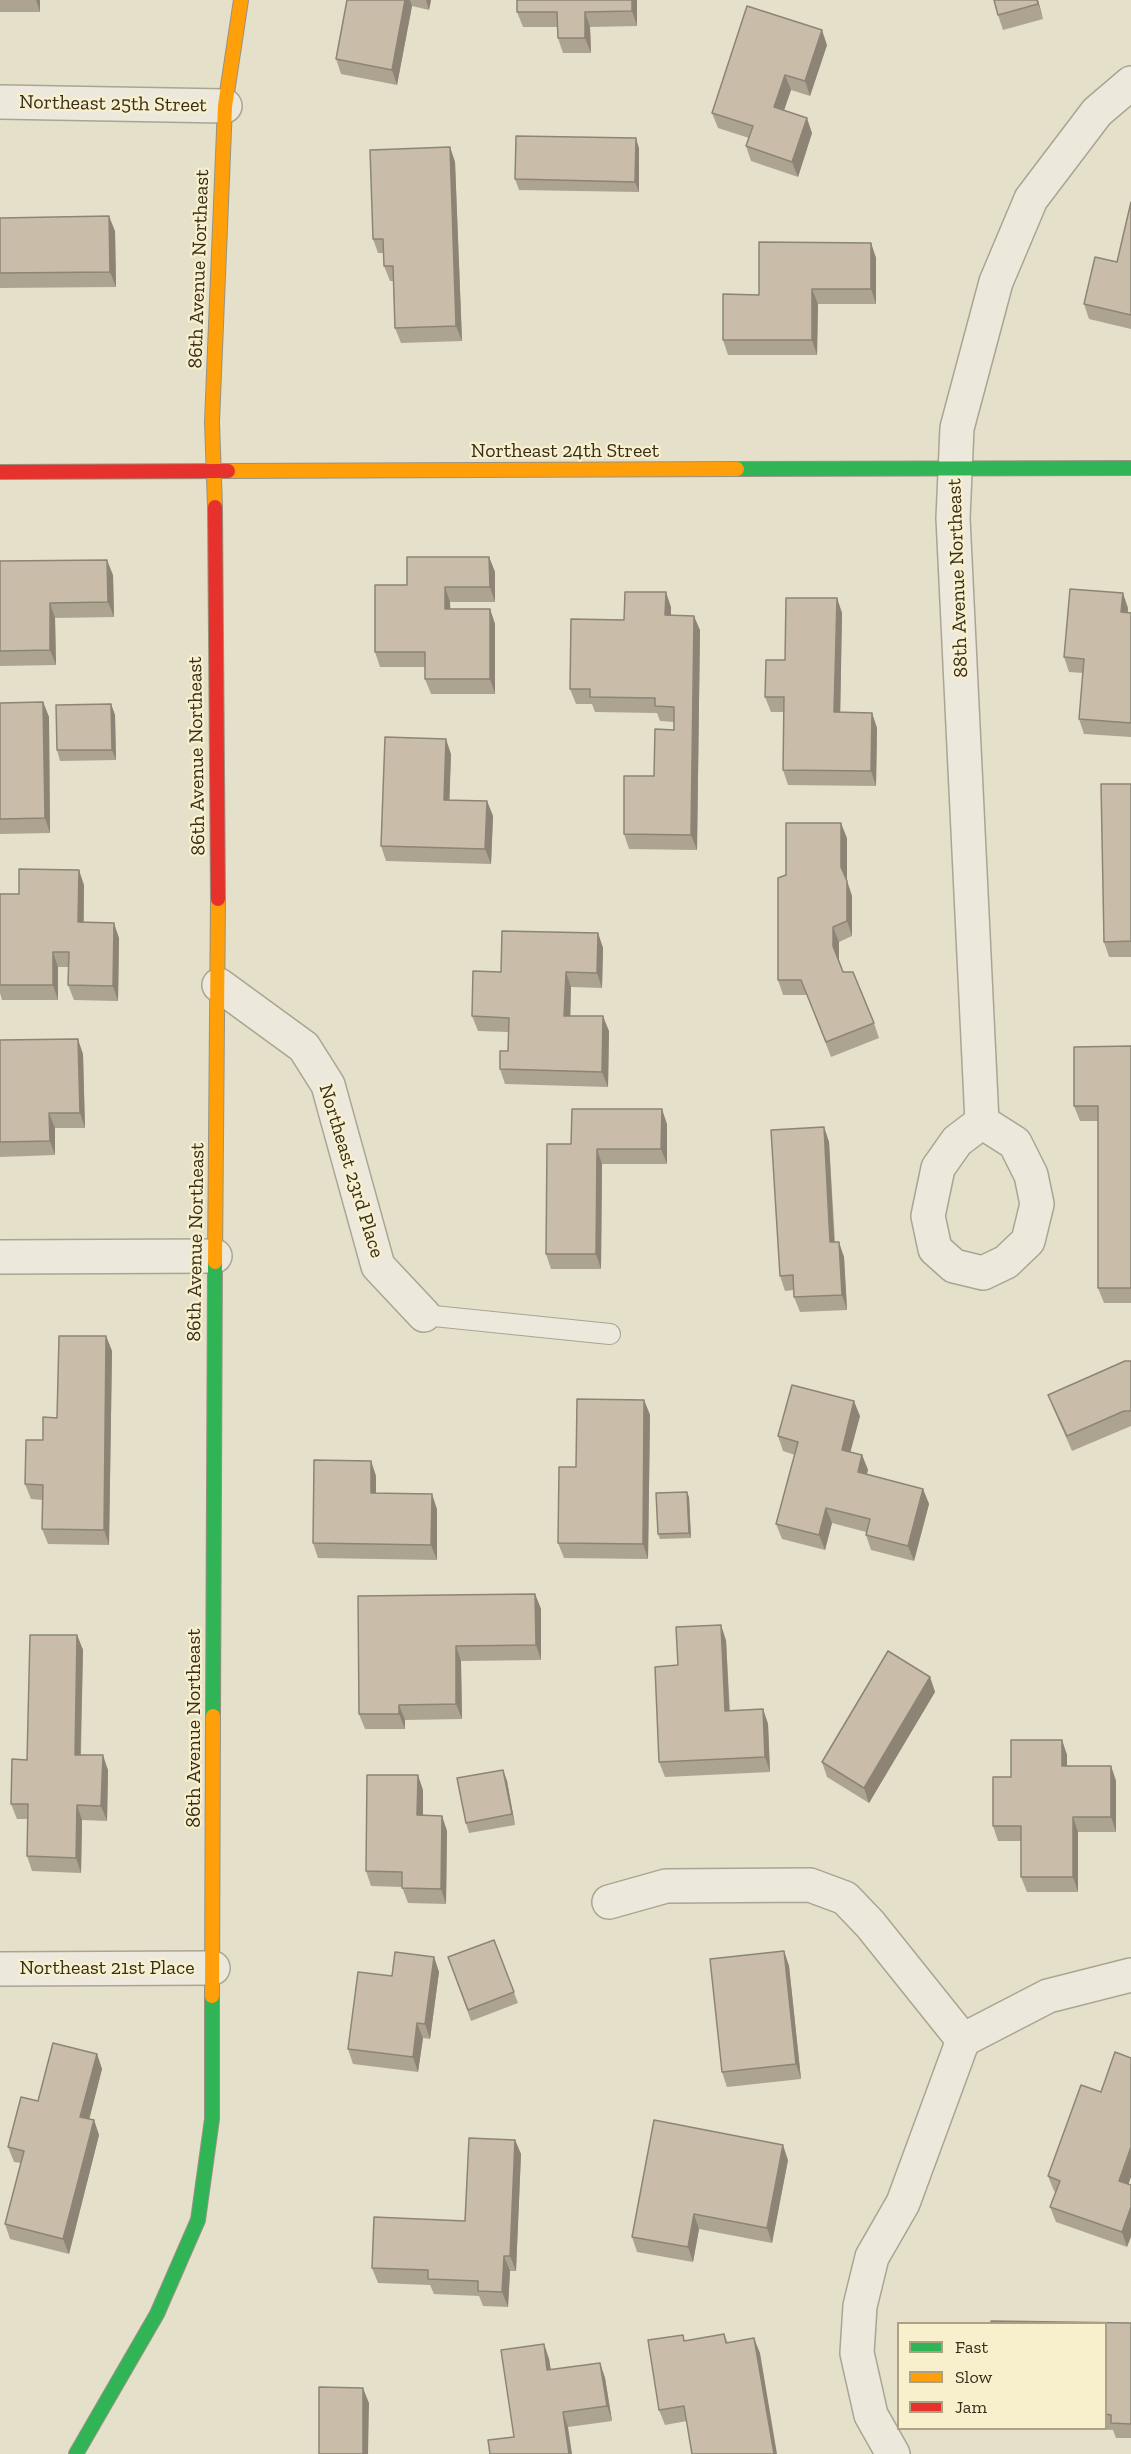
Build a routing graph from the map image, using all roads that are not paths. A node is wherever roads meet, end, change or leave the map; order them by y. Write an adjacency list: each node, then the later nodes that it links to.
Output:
1 (240, 0): 4 (street, 86th Avenue Northeast)
2 (1131, 83): 6 (street, 88th Avenue Northeast)
3 (0, 102): 4 (street, Northeast 25th Street)
4 (225, 105): 7 (street, 86th Avenue Northeast)
5 (1131, 468): 6 (street, Northeast 24th Street)
6 (955, 469): 7 (street, Northeast 24th Street); 10 (street, 88th Avenue Northeast)
7 (214, 471): 8 (street, Northeast 24th Street); 9 (street, 86th Avenue Northeast)
8 (0, 472)
9 (219, 985): 11 (street, 86th Avenue Northeast); 13 (street, Northeast 23rd Place)
10 (982, 1122)
11 (215, 1256): 12 (street); 16 (street, 86th Avenue Northeast)
12 (0, 1257)
13 (424, 1315): 14 (lane)
14 (610, 1334)
15 (609, 1902): 19 (street)
16 (213, 1968): 17 (street, Northeast 21st Place); 20 (street, 86th Avenue Northeast)
17 (0, 1969)
18 (1131, 1975): 19 (street)
19 (963, 2040): 21 (street)
20 (76, 2454)
21 (893, 2454)

